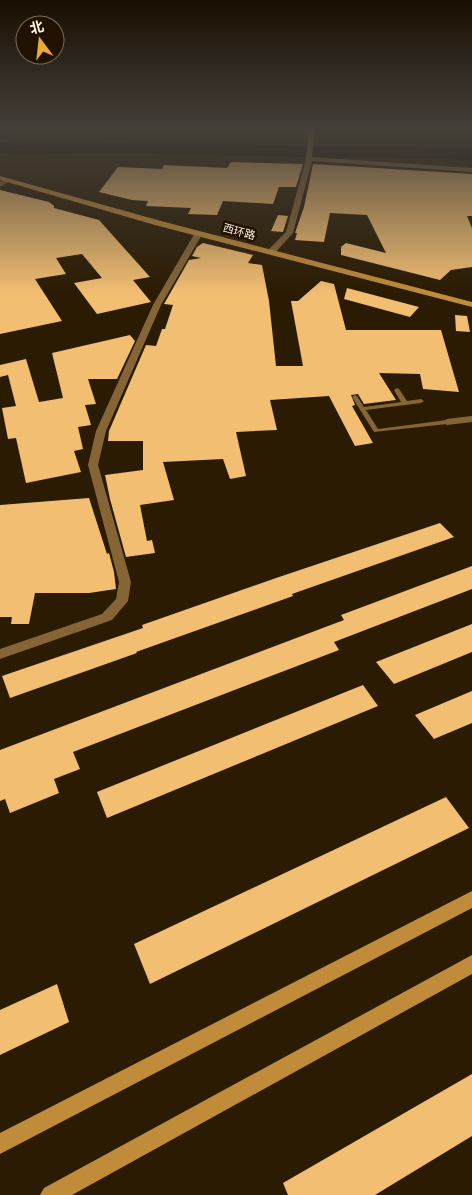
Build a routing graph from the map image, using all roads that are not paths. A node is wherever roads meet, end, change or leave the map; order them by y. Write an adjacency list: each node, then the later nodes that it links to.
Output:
1 (10, 183): 3 (street, 西环路)
2 (303, 183): 4 (street)
3 (199, 233): 4 (street, 西环路); 13 (street)
4 (271, 252): 5 (street, 西环路)
5 (472, 305)
6 (397, 390): 9 (lane)
7 (355, 397): 10 (lane)
8 (421, 400): 9 (lane)
9 (405, 403): 10 (lane)
10 (362, 408): 12 (lane)
11 (472, 419): 12 (street)
12 (447, 422)
13 (0, 654)
14 (472, 899): 16 (street)
15 (472, 964): 17 (street)
16 (0, 1144)
17 (51, 1195)

